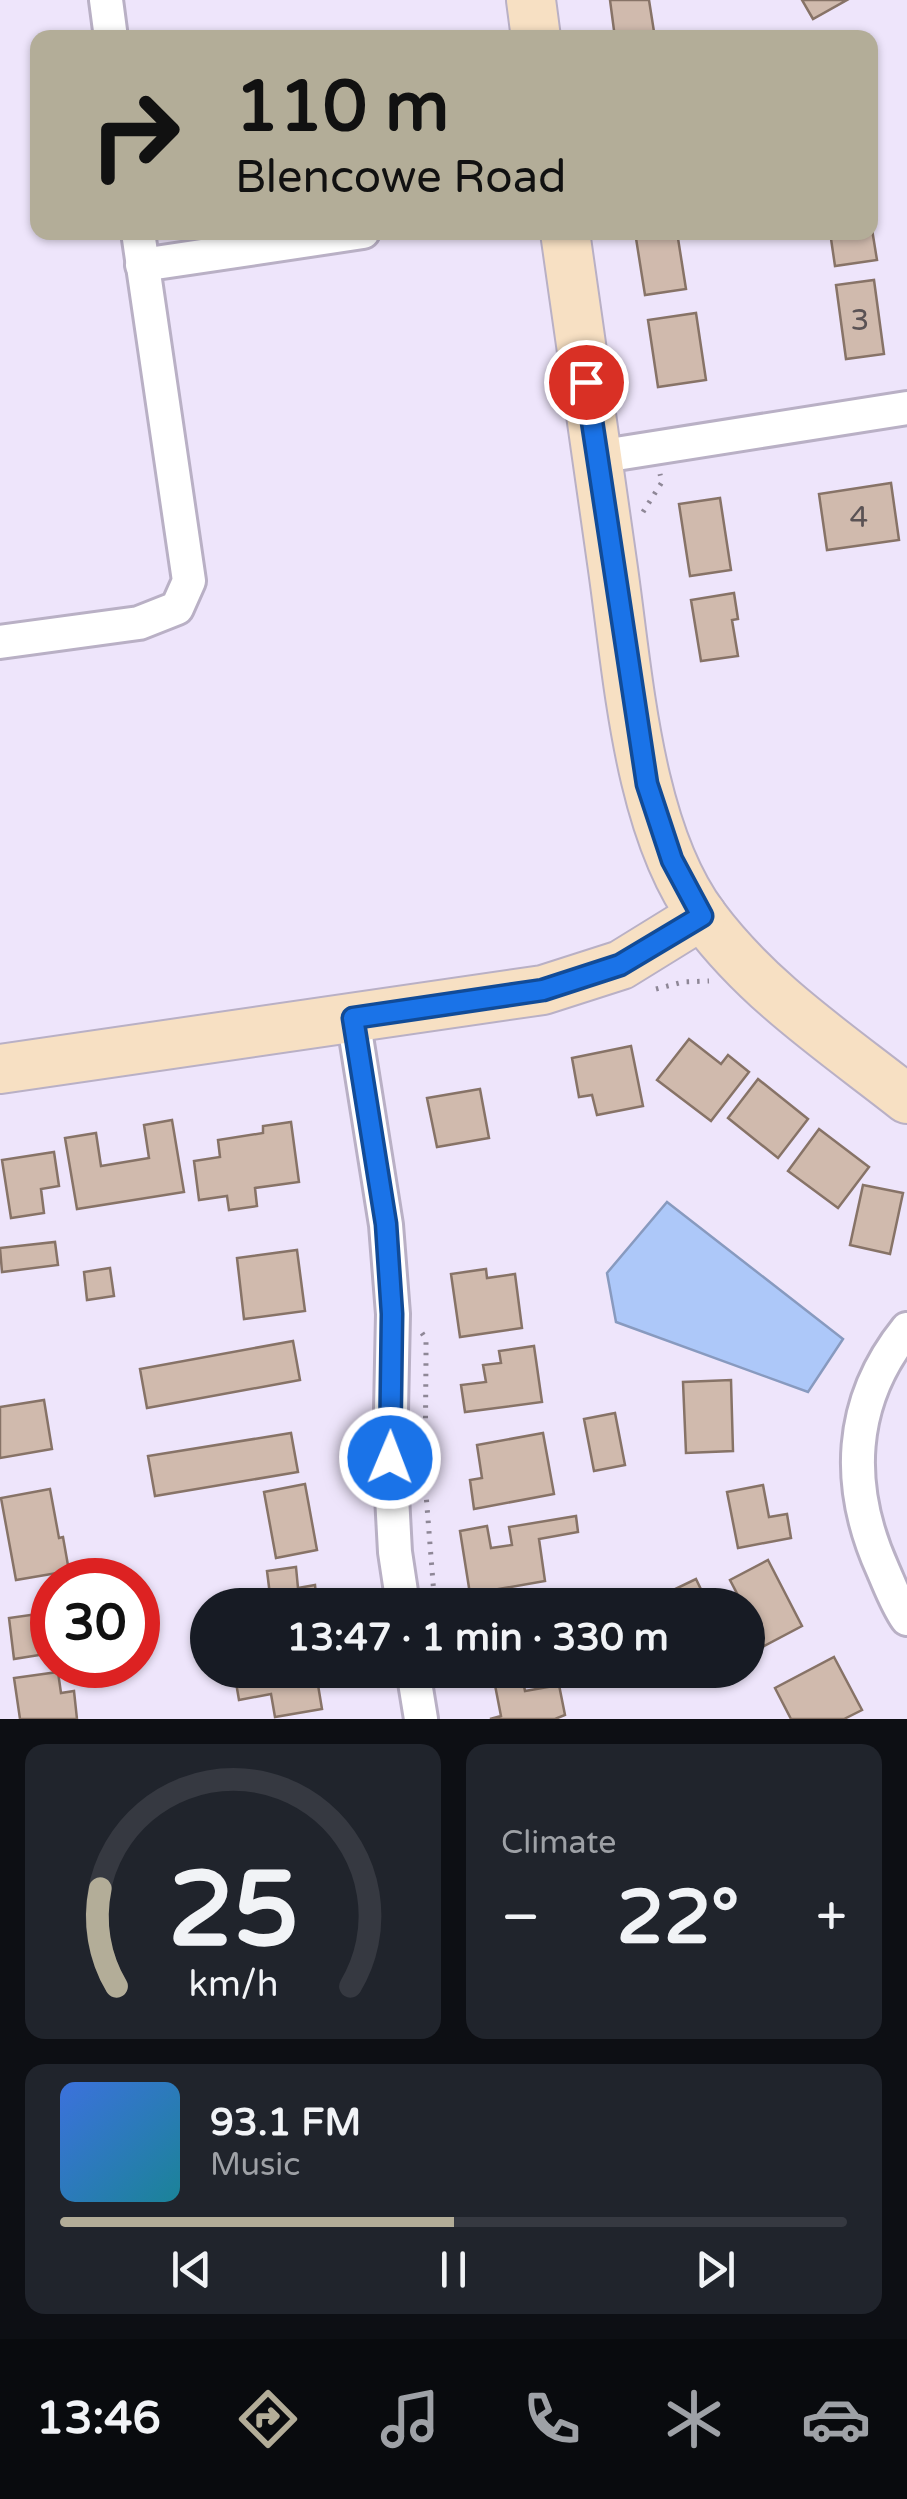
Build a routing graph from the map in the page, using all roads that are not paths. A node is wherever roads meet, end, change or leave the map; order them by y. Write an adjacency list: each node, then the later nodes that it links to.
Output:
1 (106, 0): 3 (street)
2 (531, 0): 4 (street)
3 (110, 30)
4 (535, 30)
5 (258, 240): 7 (street)
6 (566, 240): 9 (street)
7 (140, 249): 10 (street)
8 (907, 408): 9 (street)
9 (597, 456): 11 (street)
10 (0, 642)
11 (702, 916): 12 (street); 14 (street)
12 (353, 1018): 13 (street); 16 (street)
13 (0, 1069)
14 (907, 1099)
15 (907, 1329): 17 (street)
16 (400, 1588)
17 (907, 1619)
18 (416, 1688): 19 (street)
19 (421, 1719)

